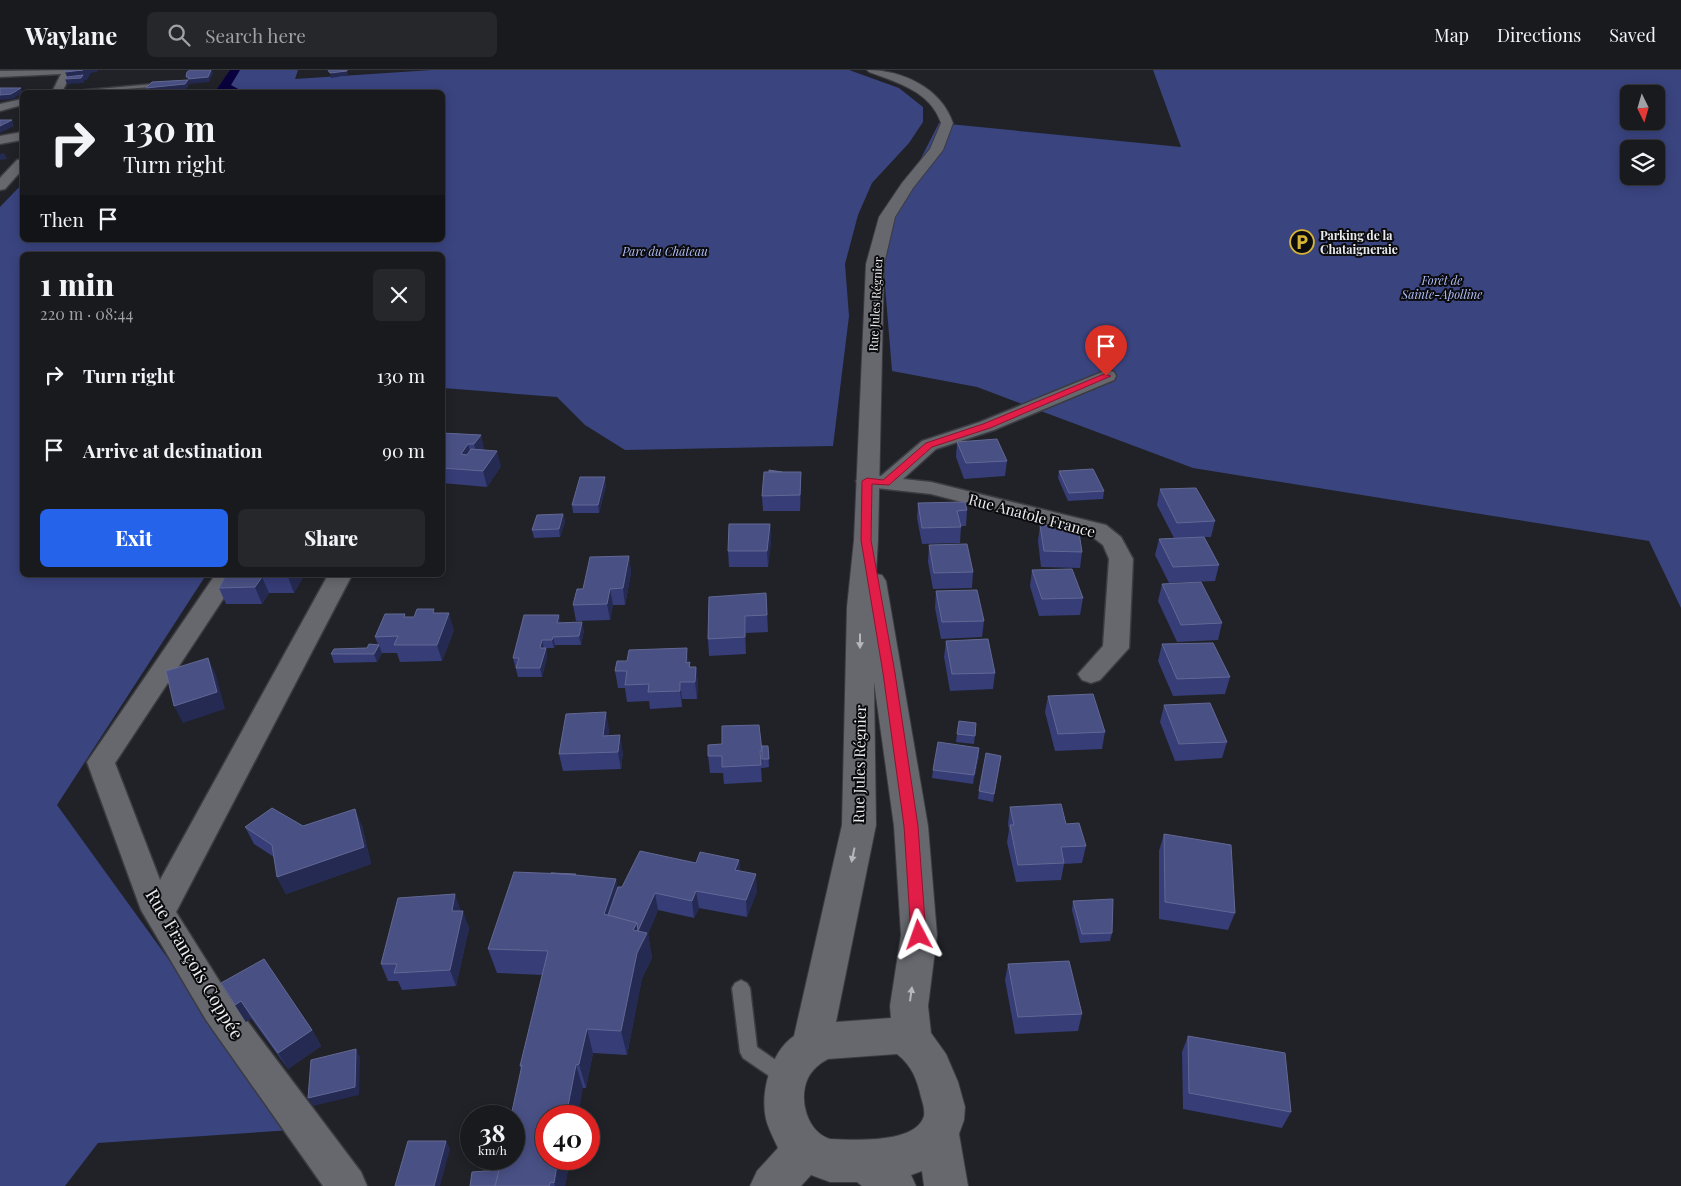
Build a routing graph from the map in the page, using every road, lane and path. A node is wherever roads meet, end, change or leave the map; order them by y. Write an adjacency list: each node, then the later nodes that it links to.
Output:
1 (68, 70): 3 (street); 5 (street)
2 (873, 70): 14 (street, Rue Jules Régnier)
3 (0, 74)
4 (169, 84): 6 (lane)
5 (58, 90)
6 (80, 90)
7 (20, 103): 8 (street)
8 (0, 108)
9 (20, 136): 10 (street)
10 (0, 140)
11 (20, 166): 12 (street)
12 (0, 186)
13 (1106, 376): 14 (street)
14 (876, 482): 15 (street, Rue Jules Régnier); 18 (street, Rue Anatole France)
15 (866, 540): 21 (street, Rue Jules Régnier, one-way to 15); 22 (street, Rue Jules Régnier, one-way to 22)
16 (226, 577): 19 (street, Rue François Coppée)
17 (339, 577): 19 (street)
18 (1091, 674)
19 (159, 913): 27 (street, Rue François Coppée)
20 (741, 988): 23 (lane)
21 (912, 1042): 22 (street); 24 (street)
22 (812, 1044): 23 (street)
23 (786, 1078): 25 (street)
24 (938, 1134): 26 (street); 29 (street)
25 (806, 1149): 26 (street); 28 (street)
26 (879, 1173)
27 (347, 1186)
28 (772, 1186)
29 (946, 1186)

